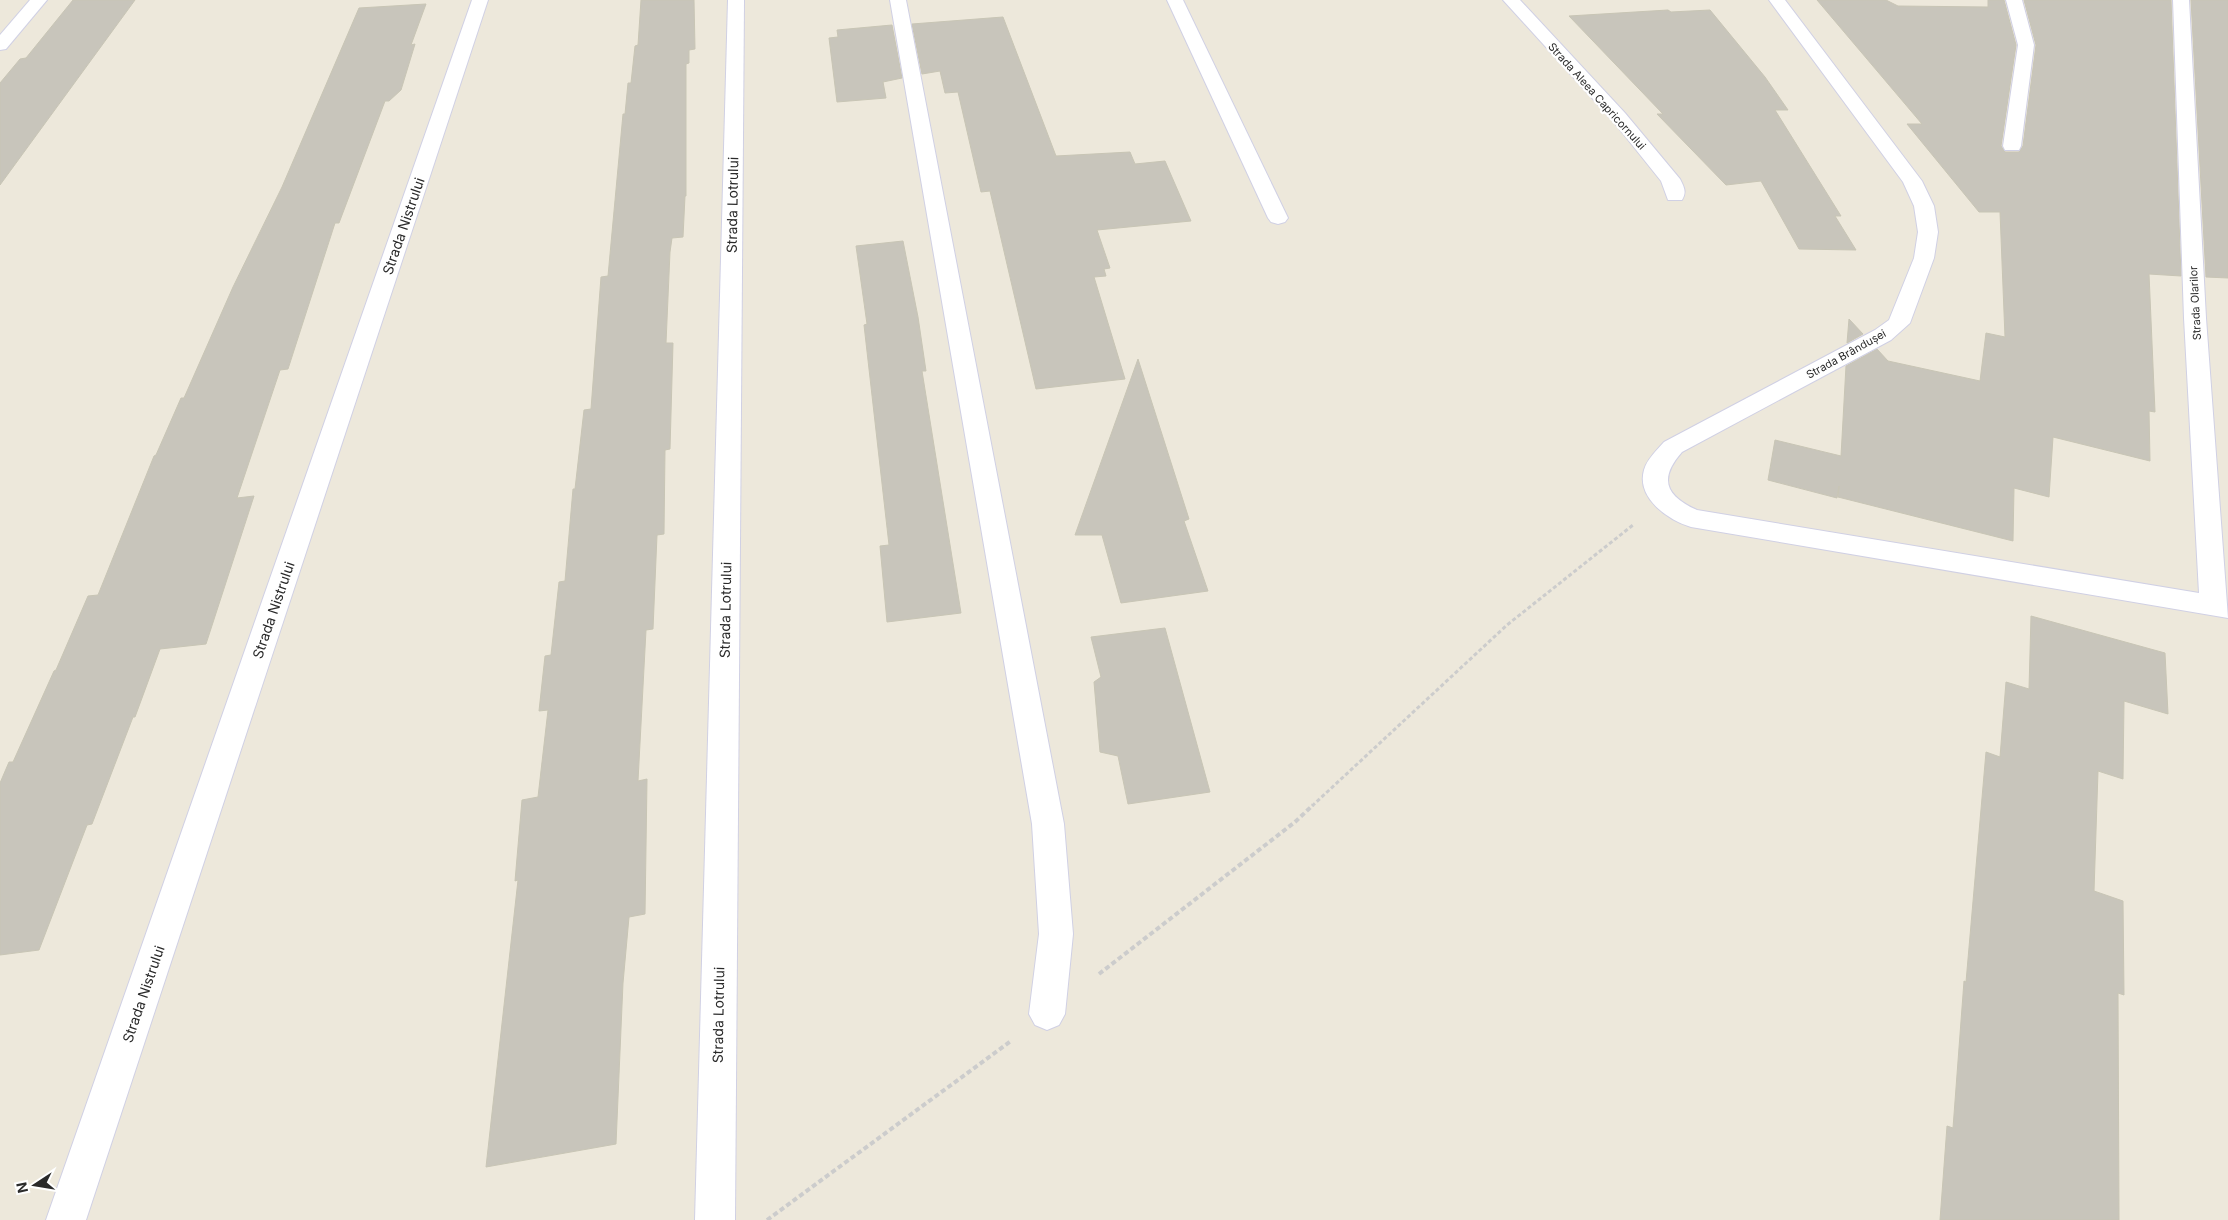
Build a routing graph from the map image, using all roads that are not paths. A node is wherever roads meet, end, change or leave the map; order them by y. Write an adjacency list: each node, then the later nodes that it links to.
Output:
1 (39, 0): 10 (street)
2 (480, 0): 16 (street, Strada Nistrului)
3 (736, 0): 17 (street, Strada Lotrului)
4 (898, 0): 15 (street)
5 (1176, 0): 13 (street)
6 (1511, 0): 12 (street, Strada Aleea Capricornului)
7 (1777, 0): 14 (street, Strada Brândușei)
8 (2014, 0): 11 (street)
9 (2181, 0): 14 (street, Strada Olarilor)
10 (0, 45)
11 (2012, 146)
12 (1675, 196)
13 (1278, 218)
14 (2221, 607)
15 (1047, 1014)
16 (66, 1220)
17 (715, 1220)

